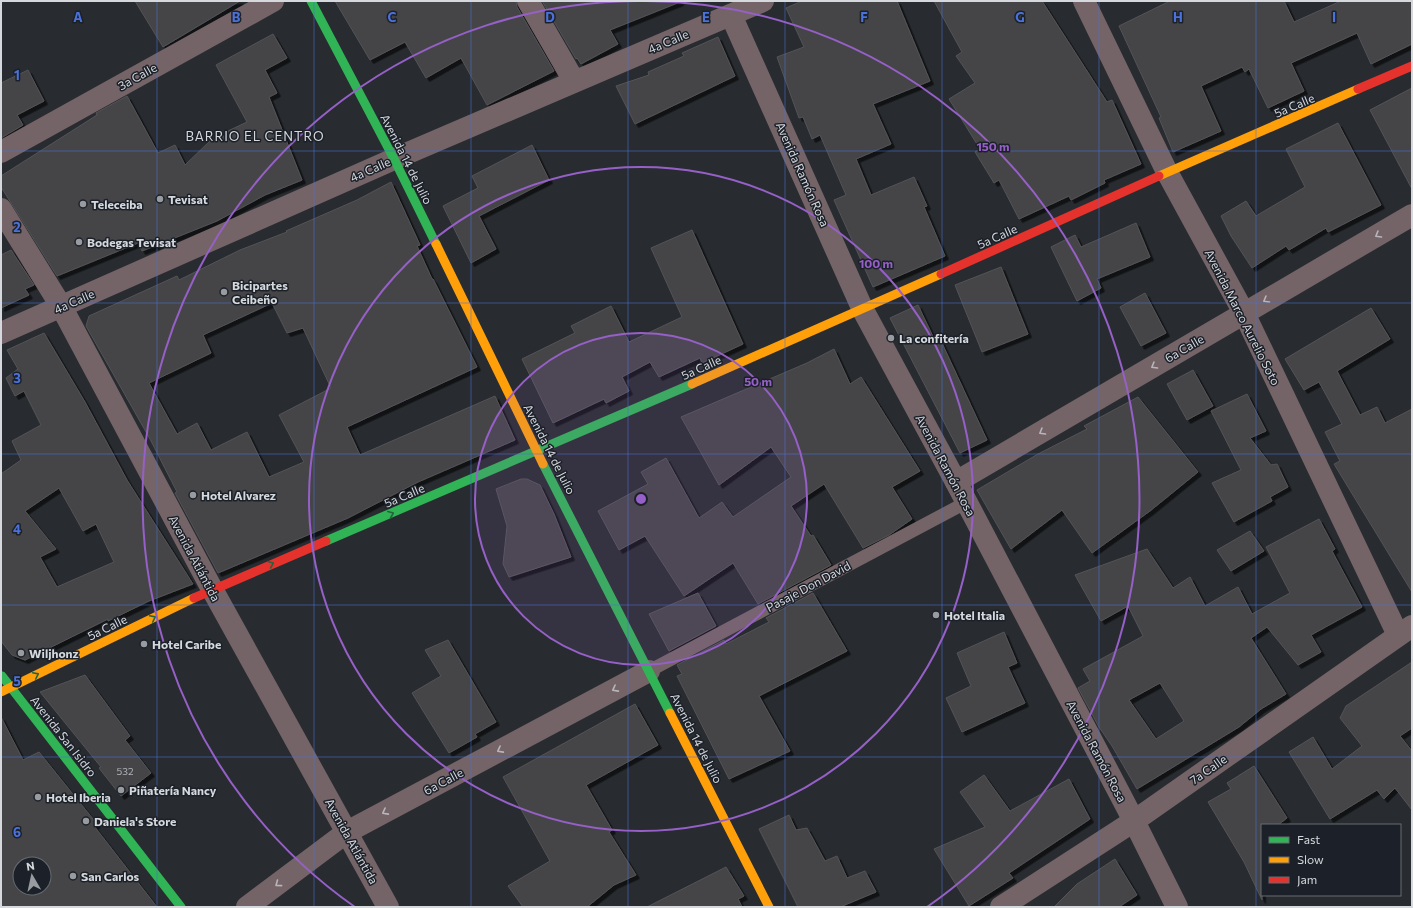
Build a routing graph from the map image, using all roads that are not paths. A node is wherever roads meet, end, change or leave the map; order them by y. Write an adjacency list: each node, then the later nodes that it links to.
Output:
1 (273, 1): 9 (street, 3a Calle)
2 (312, 1): 10 (street, Avenida 14 de Julio)
3 (528, 1): 8 (street)
4 (763, 1): 6 (street, 4a Calle)
5 (1084, 1): 11 (street, Avenida Marco Aurelio Soto)
6 (731, 15): 8 (street, 4a Calle); 15 (street, Avenida Ramón Rosa)
7 (1412, 66): 11 (street, 5a Calle)
8 (574, 81): 10 (street, 4a Calle)
9 (1, 152)
10 (394, 159): 14 (street, 4a Calle); 18 (street, Avenida 14 de Julio)
11 (1167, 172): 15 (street, 5a Calle); 16 (street, Avenida Marco Aurelio Soto)
12 (1, 209): 14 (street, Avenida Atlántida)
13 (1412, 215): 16 (street, 6a Calle, one-way to 16)
14 (61, 306): 17 (street, 4a Calle); 21 (street, Avenida Atlántida)
15 (864, 310): 18 (street, 5a Calle); 19 (street, Avenida Ramón Rosa)
16 (1244, 313): 19 (street, 6a Calle, one-way to 19); 22 (street, Avenida Marco Aurelio Soto)
17 (1, 333)
18 (537, 452): 21 (street, 5a Calle, one-way to 18); 23 (street, Avenida 14 de Julio)
19 (956, 482): 20 (street, Avenida Ramón Rosa)
20 (967, 502): 23 (lane, Pasaje Don David); 27 (street, Avenida Ramón Rosa)
21 (212, 589): 25 (street, 5a Calle, one-way to 21); 28 (street, Avenida Atlántida)
22 (1405, 630): 27 (street, 7a Calle)
23 (649, 671): 28 (street, 6a Calle, one-way to 28); 32 (street, Avenida 14 de Julio)
24 (1, 675): 25 (street, Avenida San Isidro)
25 (10, 687): 26 (street, 5a Calle); 29 (street, Avenida San Isidro)
26 (1, 692)
27 (1134, 821): 33 (street, 7a Calle); 34 (street, Avenida Ramón Rosa)
28 (347, 832): 30 (street, 6a Calle, one-way to 30); 31 (street, Avenida Atlántida)
29 (181, 907)
30 (247, 907)
31 (388, 907)
32 (769, 907)
33 (1001, 907)
34 (1177, 907)

